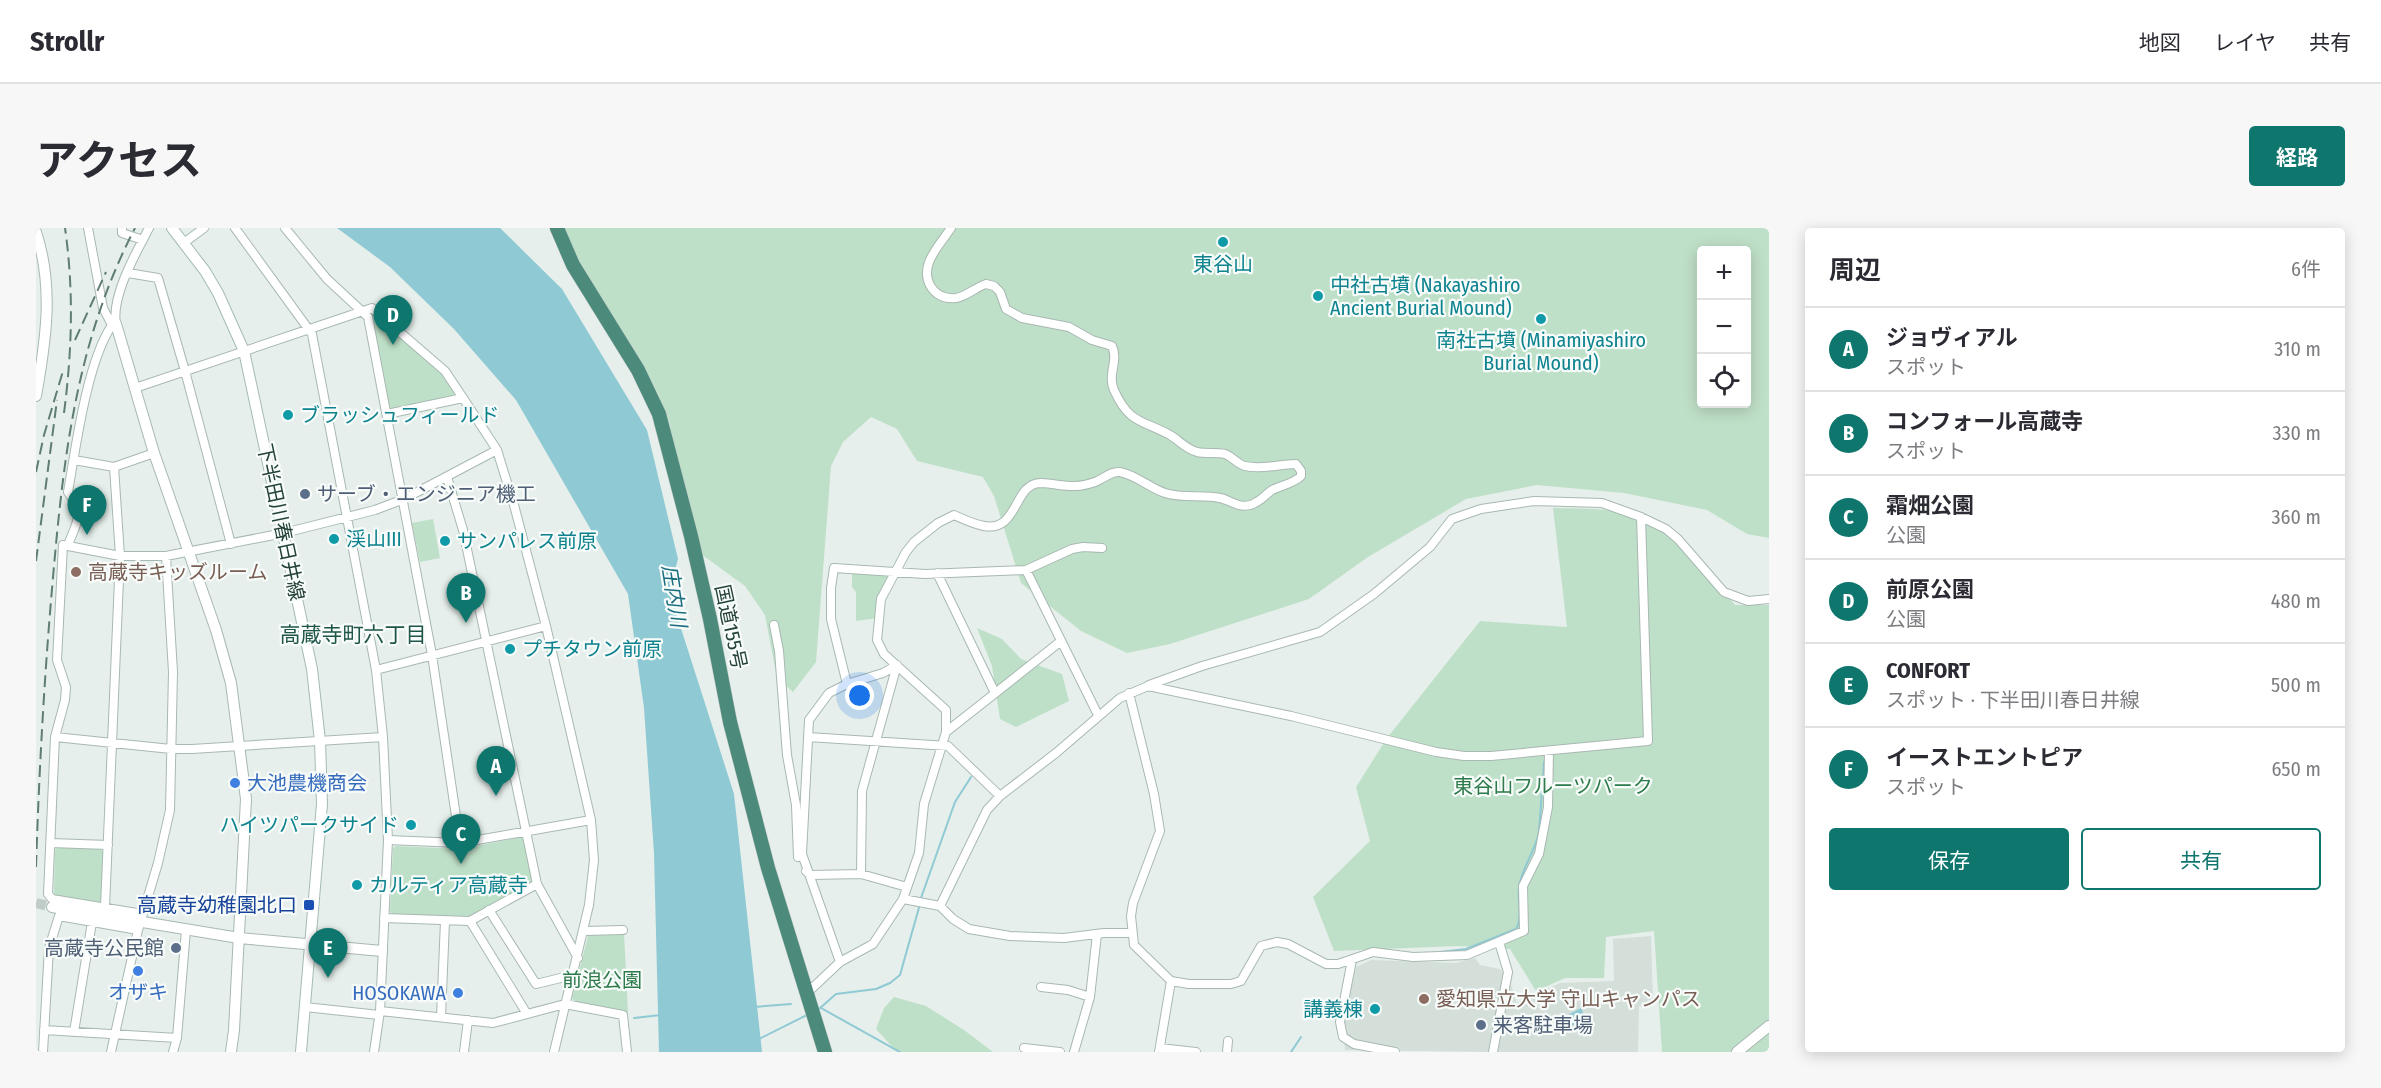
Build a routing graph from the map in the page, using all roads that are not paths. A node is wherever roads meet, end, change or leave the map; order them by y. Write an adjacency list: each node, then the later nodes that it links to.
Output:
1 (88, 228): 16 (street)
2 (122, 228): 11 (street)
3 (149, 228): 11 (street)
4 (172, 228): 12 (street, 下半田川春日井線)
5 (204, 228): 12 (street)
6 (234, 228): 17 (street)
7 (285, 228): 15 (street)
8 (557, 228): 102 (highway, 国道155号)
9 (951, 228): 40 (street)
10 (36, 232): 13 (street)
11 (143, 240): 14 (street)
12 (184, 242): 18 (street, 下半田川春日井線)
13 (38, 245): 21 (street)
14 (128, 273): 16 (street); 19 (street)
15 (363, 310): 17 (street); 22 (street); 23 (street)
16 (114, 325): 20 (street); 26 (street)
17 (309, 328): 18 (street); 31 (street)
18 (244, 351): 19 (street); 32 (street, 下半田川春日井線)
19 (185, 371): 20 (street); 33 (street)
20 (135, 388): 25 (street)
21 (36, 396)
22 (463, 398): 23 (street); 24 (street)
23 (387, 414): 29 (street)
24 (497, 450): 28 (street); 44 (street)
25 (154, 453): 27 (street); 36 (street)
26 (74, 460): 27 (street); 34 (street)
27 (114, 467): 37 (street)
28 (447, 477): 29 (street); 46 (street)
29 (404, 499): 31 (street); 47 (street)
30 (1641, 517): 42 (street); 51 (street); 65 (street)
31 (346, 519): 32 (street); 49 (street)
32 (284, 533): 33 (street); 59 (street, 下半田川春日井線)
33 (231, 543): 36 (street)
34 (68, 545): 37 (street); 56 (street)
35 (1102, 548): 39 (street)
36 (189, 553): 38 (street); 63 (street)
37 (120, 556): 38 (street); 60 (street)
38 (166, 556): 64 (street)
39 (1026, 570): 41 (street); 45 (street)
40 (895, 572): 41 (street); 48 (street); 50 (street)
41 (937, 573): 52 (street)
42 (1769, 599)
43 (774, 625): 74 (street)
44 (546, 627): 46 (street); 67 (street)
45 (1061, 641): 52 (street); 54 (street)
46 (486, 642): 47 (street); 68 (street)
47 (432, 655): 49 (street); 71 (street)
48 (897, 665): 50 (street); 55 (street); 61 (street)
49 (375, 670): 57 (street)
50 (847, 684): 58 (street)
51 (1148, 686): 53 (street); 65 (street)
52 (996, 693): 55 (street)
53 (1129, 693): 54 (street); 90 (street)
54 (1098, 715): 66 (street)
55 (946, 732): 62 (street)
56 (55, 736): 60 (street); 70 (street)
57 (383, 737): 59 (street); 69 (street)
58 (808, 737): 61 (street); 74 (street)
59 (320, 741): 63 (street); 94 (street, 下半田川春日井線)
60 (112, 742): 64 (street); 72 (street)
61 (875, 743): 62 (street); 73 (street)
62 (943, 745): 66 (street); 76 (street)
63 (241, 747): 64 (street); 92 (street)
64 (171, 749): 86 (street)
65 (1549, 751): 93 (street)
66 (1000, 796): 78 (street)
67 (591, 820): 68 (street); 89 (street)
68 (527, 831): 71 (street); 75 (street)
69 (388, 840): 71 (street); 82 (street)
70 (51, 843): 72 (street); 80 (street)
71 (460, 843)
72 (108, 845): 80 (street)
73 (861, 874): 74 (street); 76 (street)
74 (810, 875): 98 (street)
75 (537, 884): 81 (street); 96 (street)
76 (907, 887): 77 (street)
77 (908, 900): 78 (street); 98 (street)
78 (940, 906): 91 (street)
79 (52, 907): 86 (street)
80 (105, 907): 86 (street)
81 (489, 910): 84 (street); 99 (street)
82 (384, 918): 83 (street); 95 (street)
83 (445, 921): 84 (street); 108 (street)
84 (470, 921): 107 (street)
85 (92, 922): 86 (street); 111 (street); 112 (street)
86 (140, 922): 87 (street); 113 (street)
87 (186, 930): 92 (street); 114 (street)
88 (623, 930): 89 (street)
89 (584, 931): 96 (street)
90 (1132, 933): 91 (street); 100 (street)
91 (1097, 934): 103 (street)
92 (239, 938): 94 (street); 121 (street)
93 (1498, 942): 97 (street); 133 (street)
94 (311, 943): 95 (street); 105 (street, 下半田川春日井線)
95 (382, 951): 106 (street)
96 (578, 958): 99 (street)
97 (1352, 960): 100 (street); 132 (street)
98 (840, 962): 102 (street)
99 (573, 975): 104 (street)
100 (1171, 981): 117 (street)
101 (1041, 987): 103 (street)
102 (807, 993): 127 (highway, 国道155号)
103 (1090, 997): 129 (street)
104 (566, 1004): 107 (street); 125 (street); 126 (street)
105 (305, 1007): 106 (street); 122 (street, 下半田川春日井線)
106 (380, 1013): 108 (street); 123 (street)
107 (527, 1014): 109 (street)
108 (441, 1017): 109 (street)
109 (468, 1020): 124 (street)
110 (1769, 1026): 134 (street)
111 (44, 1030): 112 (street); 118 (street)
112 (74, 1032): 113 (street)
113 (115, 1034): 114 (street); 119 (street)
114 (177, 1038): 120 (street)
115 (1228, 1041): 131 (street)
116 (1024, 1048): 128 (street)
117 (1160, 1050): 130 (street)
118 (44, 1052)
119 (111, 1052)
120 (173, 1052)
121 (231, 1052)
122 (301, 1052)
123 (374, 1052)
124 (464, 1052)
125 (554, 1052)
126 (627, 1052)
127 (825, 1052)
128 (1060, 1052)
129 (1074, 1052)
130 (1196, 1052)
131 (1227, 1052)
132 (1395, 1052)
133 (1493, 1052)
134 (1737, 1052)

